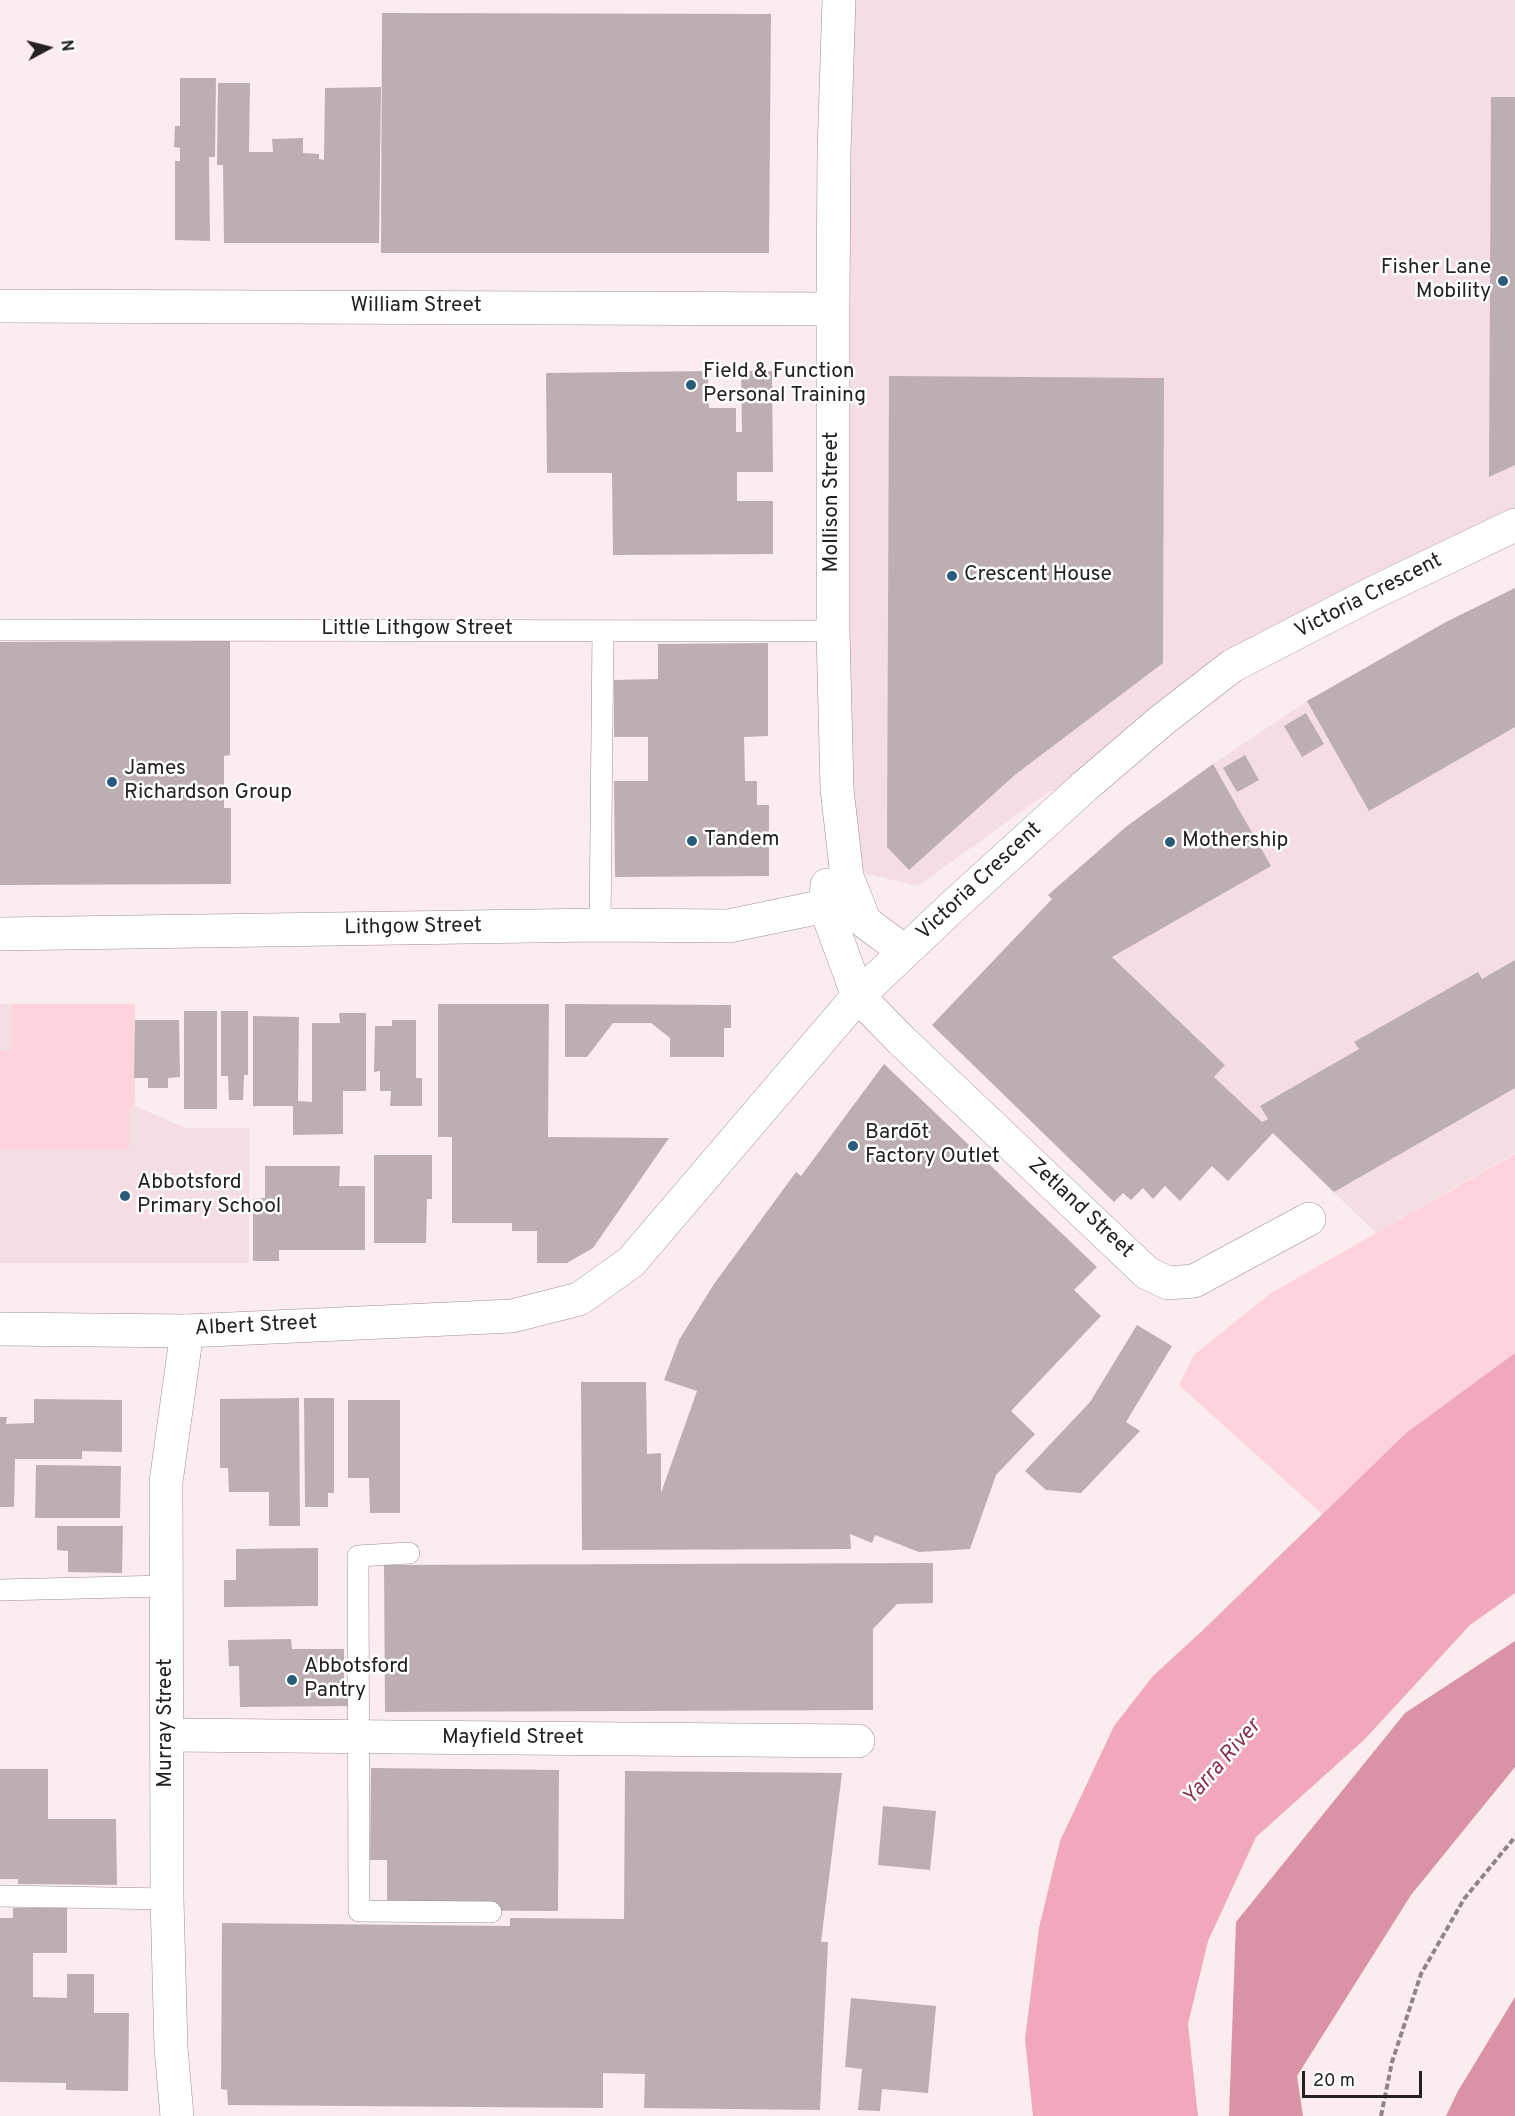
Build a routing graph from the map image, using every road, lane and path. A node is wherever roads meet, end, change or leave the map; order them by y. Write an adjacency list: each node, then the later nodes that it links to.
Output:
1 (839, 0): 3 (street, Mollison Street)
2 (0, 306): 3 (street, William Street)
3 (833, 309): 7 (street, Mollison Street)
4 (1515, 525): 12 (street, Victoria Crescent)
5 (0, 630): 6 (lane, Little Lithgow Street)
6 (603, 631): 7 (lane, Little Lithgow Street); 10 (lane)
7 (833, 631): 8 (street, Mollison Street)
8 (837, 789): 9 (street, Mollison Street); 12 (street, Mollison Street)
9 (825, 906): 10 (street, Lithgow Street); 13 (street, Mollison Street)
10 (600, 925): 11 (street, Lithgow Street)
11 (0, 934)
12 (904, 951): 13 (street, Victoria Crescent)
13 (858, 996): 14 (street, Zetland Street); 15 (street, Victoria Crescent)
14 (1309, 1219)
15 (512, 1316): 17 (street, Albert Street)
16 (0, 1329): 17 (street, Albert Street)
17 (187, 1331): 19 (street, Murray Street)
18 (409, 1553): 22 (lane)
19 (166, 1586): 20 (lane); 21 (street, Murray Street)
20 (0, 1590)
21 (168, 1735): 22 (street, Mayfield Street); 26 (street, Murray Street)
22 (358, 1738): 23 (street, Mayfield Street); 27 (lane)
23 (858, 1741)
24 (1515, 1837): 29 (path)
25 (0, 1896): 26 (lane)
26 (167, 1899): 28 (street, Murray Street)
27 (491, 1912)
28 (177, 2116)
29 (1381, 2116)

